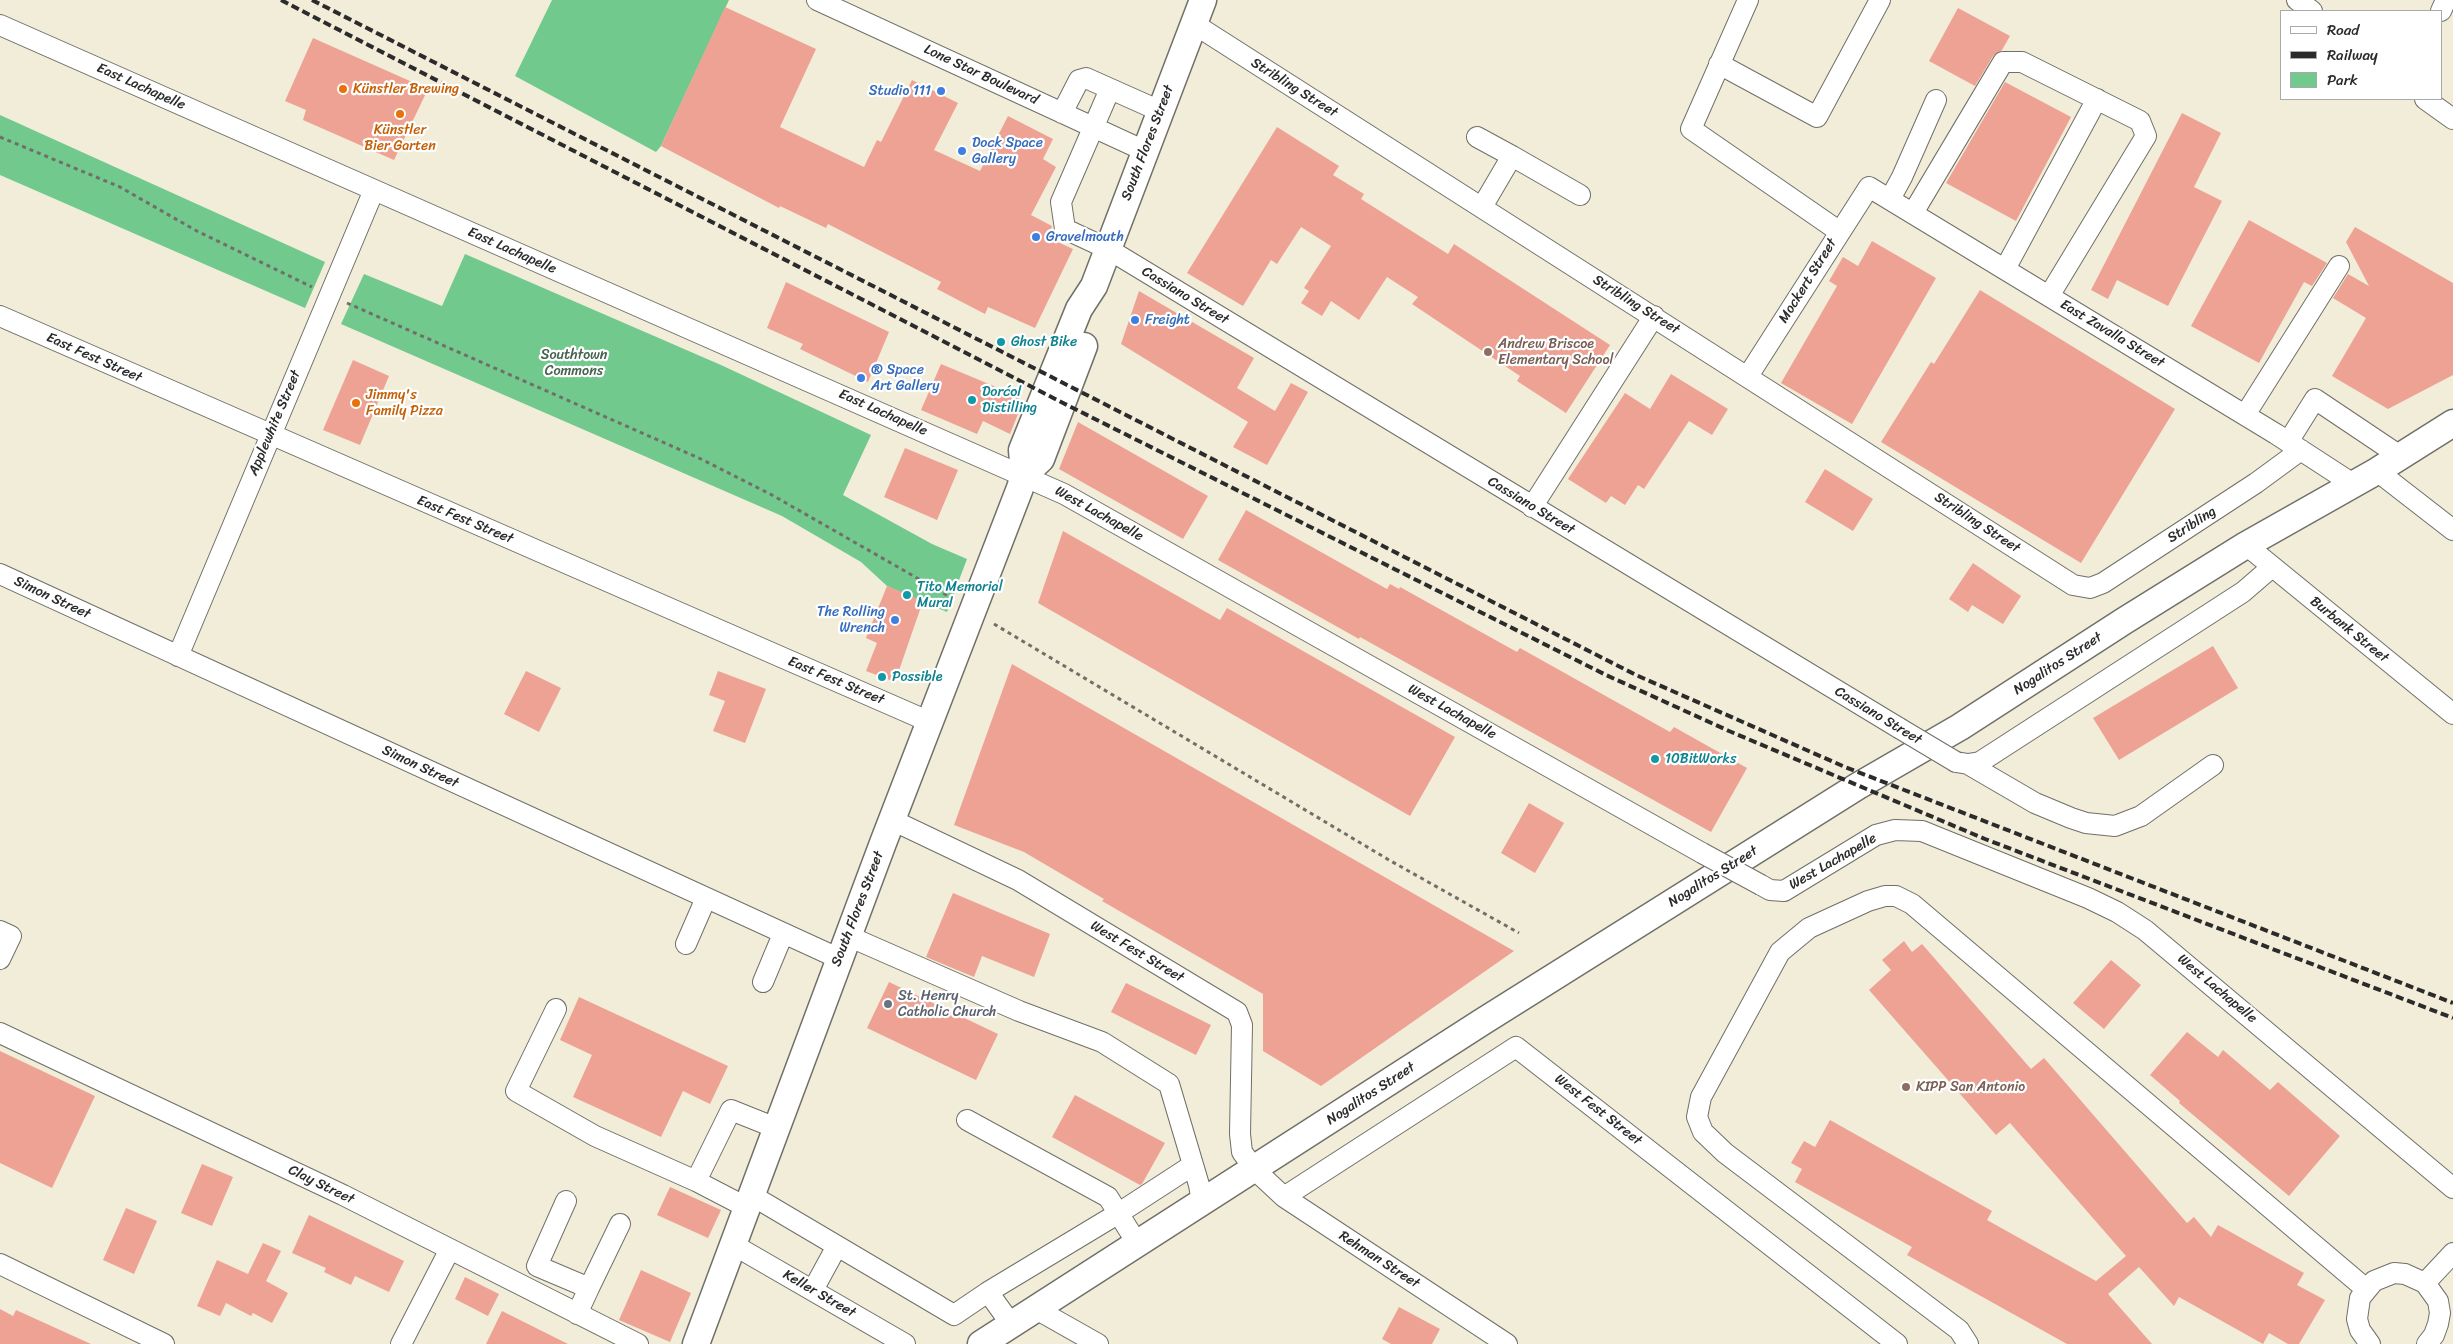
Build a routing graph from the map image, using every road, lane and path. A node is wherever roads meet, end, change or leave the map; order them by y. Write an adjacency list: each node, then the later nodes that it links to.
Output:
1 (817, 0): 15 (street, Lone Star Boulevard)
2 (1203, 0): 7 (main road, South Flores Street)
3 (1748, 0): 9 (street)
4 (1880, 0): 9 (street)
5 (2297, 0): 6 (street)
6 (2311, 10)
7 (1194, 24): 14 (main road, South Flores Street); 26 (street, Stribling Street)
8 (0, 25): 23 (street, East Lachapelle)
9 (1719, 64): 28 (street)
10 (1110, 89): 14 (street); 15 (street); 17 (street)
11 (1936, 100): 25 (street)
12 (2098, 100): 27 (street); 31 (street); 33 (street)
13 (2426, 100): 16 (street)
14 (1160, 110): 20 (main road, South Flores Street)
15 (1062, 113): 17 (street, Lone Star Boulevard)
16 (2453, 119)
17 (1093, 127): 20 (street, Lone Star Boulevard); 29 (street, Cassiano Street)
18 (1477, 136): 21 (street)
19 (0, 137): 32 (path)
20 (1145, 151): 29 (main road, South Flores Street)
21 (1512, 156): 24 (street); 26 (street)
22 (1869, 187): 25 (street, East Zavalla Street); 28 (street, Mockert Street)
23 (374, 190): 40 (street, Applewhite Street); 44 (street, East Lachapelle)
24 (1580, 195)
25 (1890, 199): 27 (street, East Zavalla Street)
26 (1482, 206): 36 (street, Stribling Street)
27 (1913, 213): 31 (street, East Zavalla Street)
28 (1840, 232): 37 (street, Mockert Street)
29 (1108, 249): 44 (main road, South Flores Street); 46 (street, Cassiano Street)
30 (2339, 266): 38 (street)
31 (2005, 269): 33 (street, East Zavalla Street)
32 (320, 291)
33 (2049, 296): 38 (street, East Zavalla Street)
34 (346, 303): 52 (path)
35 (0, 316): 40 (street, East Fest Street)
36 (1654, 316): 37 (street, Stribling Street); 46 (street)
37 (1748, 376): 51 (street, Stribling Street)
38 (2244, 415): 41 (street, East Zavalla Street)
39 (2453, 422): 42 (main road, Nogalitos Street)
40 (270, 435): 54 (street, Applewhite Street); 56 (street, East Fest Street)
41 (2295, 446): 42 (street); 45 (street, East Zavalla Street); 51 (street, Stribling)
42 (2400, 456): 43 (main road, Nogalitos Street)
43 (2377, 471): 45 (main road, Nogalitos Street); 47 (street)
44 (1024, 475): 56 (main road, South Flores Street); 75 (street, West Lachapelle, bridge)
45 (2353, 484): 48 (main road, Nogalitos Street)
46 (1532, 507): 57 (street, Cassiano Street, bridge)
47 (2453, 530)
48 (2246, 545): 49 (street, Burbank Street); 73 (main road, Nogalitos Street)
49 (2272, 567): 55 (street, Burbank Street); 57 (street)
50 (0, 574): 54 (street, Simon Street)
51 (2078, 586)
52 (952, 598)
53 (994, 624): 62 (path)
54 (178, 656): 60 (street, Simon Street)
55 (2453, 714)
56 (930, 722): 59 (main road, South Flores Street)
57 (1962, 763): 58 (street, Cassiano Street)
58 (2213, 765)
59 (892, 820): 65 (main road, South Flores Street); 73 (street, West Fest Street)
60 (706, 898): 63 (street, Simon Street); 64 (street)
61 (0, 931): 66 (street)
62 (1518, 933)
63 (782, 934): 65 (street, Simon Street); 67 (street)
64 (686, 944)
65 (844, 948): 71 (main road, South Flores Street); 72 (street, Simon Street)
66 (0, 959)
67 (763, 982)
68 (556, 1009): 74 (street)
69 (0, 1033): 85 (street, Clay Street)
70 (967, 1120): 80 (street)
71 (776, 1128): 74 (street); 78 (main road, South Flores Street)
72 (1193, 1165): 79 (street, Simon Street); 80 (street)
73 (1255, 1170): 76 (street, Rehman Street); 79 (main road, Nogalitos Street)
74 (696, 1181): 78 (street)
75 (2453, 1188)
76 (1284, 1197): 103 (street, Rehman Street); 104 (street, West Fest Street)
77 (566, 1201): 89 (street)
78 (748, 1201): 82 (main road, South Flores Street); 84 (street)
79 (1202, 1202): 83 (main road, Nogalitos Street)
80 (1119, 1213): 83 (street); 92 (street)
81 (620, 1224): 89 (street)
82 (732, 1244): 91 (street, Keller Street); 99 (main road, South Flores Street)
83 (1137, 1244): 93 (main road, Nogalitos Street)
84 (838, 1246): 91 (street); 92 (street)
85 (450, 1249): 94 (street, Clay Street); 97 (street)
86 (2453, 1253): 88 (street)
87 (0, 1264): 96 (street)
88 (2425, 1283): 90 (street); 107 (street)
89 (589, 1288): 94 (street)
90 (2366, 1289): 105 (street); 106 (street)
91 (813, 1290): 100 (street, Keller Street)
92 (988, 1292): 95 (street)
93 (1036, 1308): 95 (main road, Nogalitos Street); 102 (street)
94 (577, 1314): 98 (street, Clay Street)
95 (1011, 1324): 101 (main road, Nogalitos Street)
96 (164, 1344)
97 (401, 1344)
98 (638, 1344)
99 (696, 1344)
100 (905, 1344)
101 (981, 1344)
102 (1098, 1344)
103 (1507, 1344)
104 (1897, 1344)
105 (1968, 1344)
106 (2370, 1344)
107 (2427, 1344)

